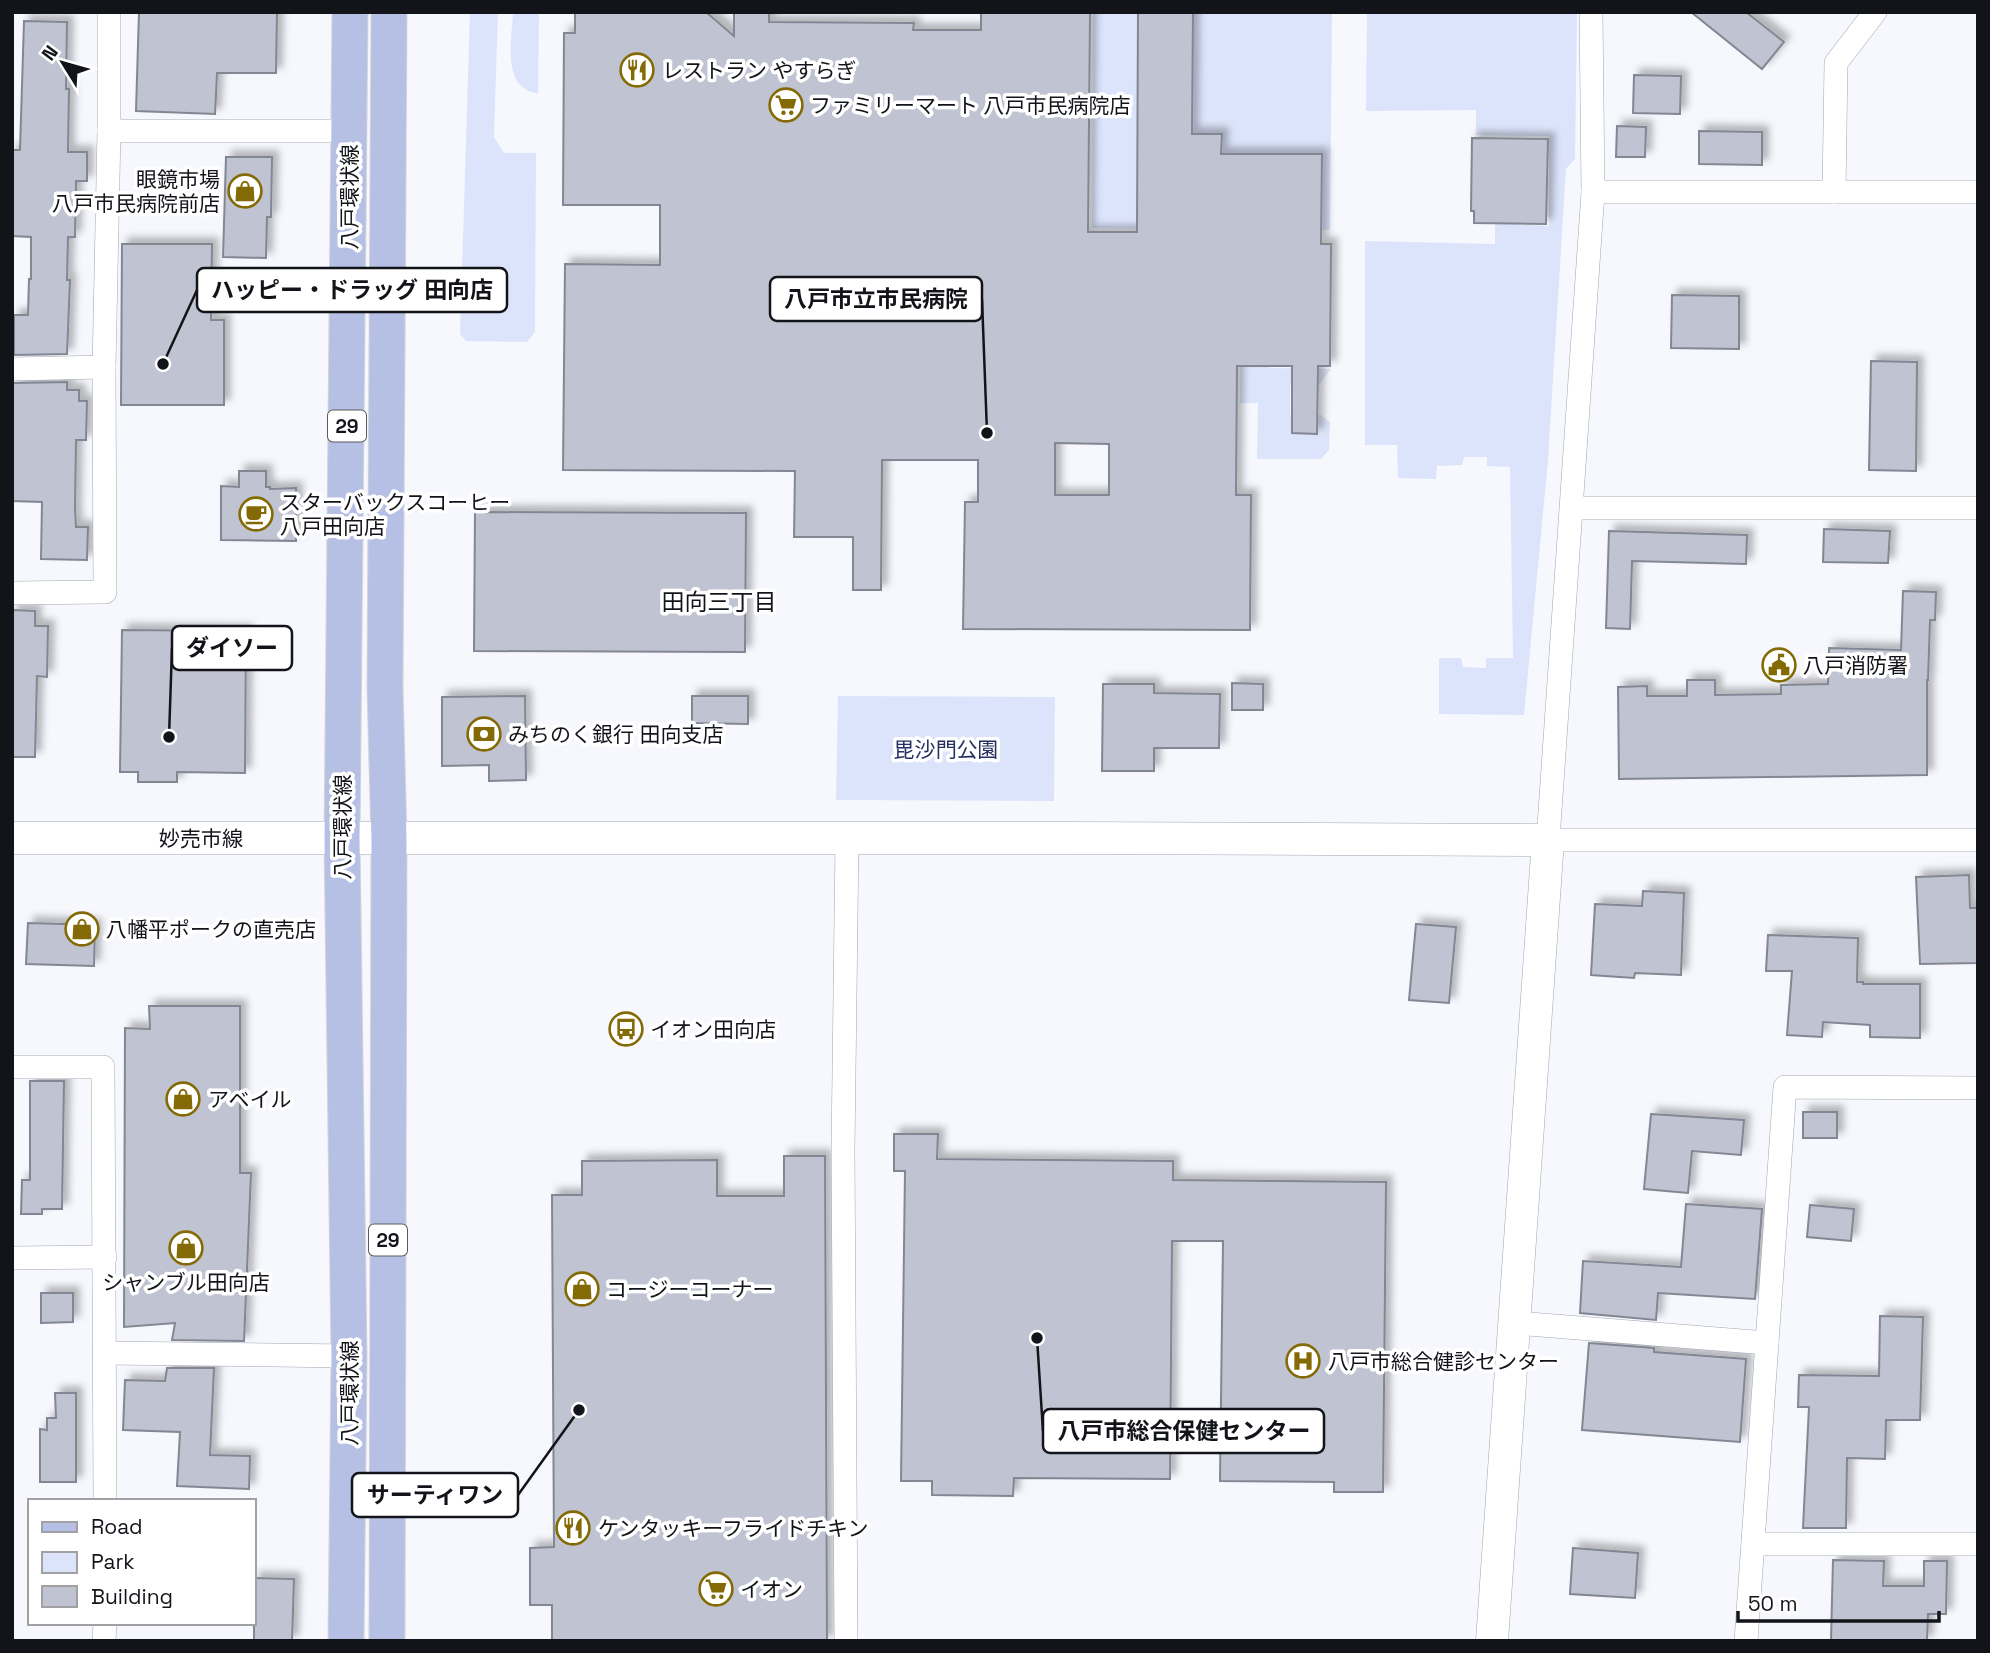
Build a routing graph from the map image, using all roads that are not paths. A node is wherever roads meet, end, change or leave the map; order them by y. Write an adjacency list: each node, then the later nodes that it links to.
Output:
1 (109, 12): 6 (street)
2 (351, 12): 7 (main road, 八戸環状線 / 29)
3 (389, 12): 18 (main road, 八戸環状線 / 29)
4 (1591, 12): 8 (street)
5 (1875, 12): 9 (street)
6 (109, 131): 7 (street); 11 (street)
7 (349, 131): 17 (main road, 八戸環状線 / 29)
8 (1593, 192): 9 (street); 13 (street)
9 (1834, 192): 10 (street)
10 (1978, 192)
11 (104, 367): 12 (street); 15 (street)
12 (12, 369)
13 (1572, 508): 14 (street); 20 (street)
14 (1978, 508)
15 (12, 593)
16 (12, 838): 17 (street, 妙売市線)
17 (342, 839): 18 (street, 妙売市線); 29 (main road, 八戸環状線 / 29)
18 (389, 839): 19 (street, 妙売市線); 34 (main road, 八戸環状線 / 29)
19 (847, 840): 20 (street, 妙売市線); 35 (street)
20 (1548, 840): 21 (street); 26 (street)
21 (1978, 841)
22 (12, 1067): 24 (street)
23 (1978, 1087): 27 (street)
24 (105, 1257): 25 (street); 28 (street)
25 (12, 1258)
26 (1516, 1322): 27 (street); 36 (street)
27 (1767, 1343): 32 (street)
28 (106, 1353): 29 (street); 30 (street)
29 (349, 1356): 33 (main road, 八戸環状線 / 29)
30 (105, 1499)
31 (1978, 1544): 32 (street)
32 (1754, 1545): 37 (street)
33 (346, 1641)
34 (387, 1641)
35 (846, 1641)
36 (1493, 1641)
37 (1746, 1641)

